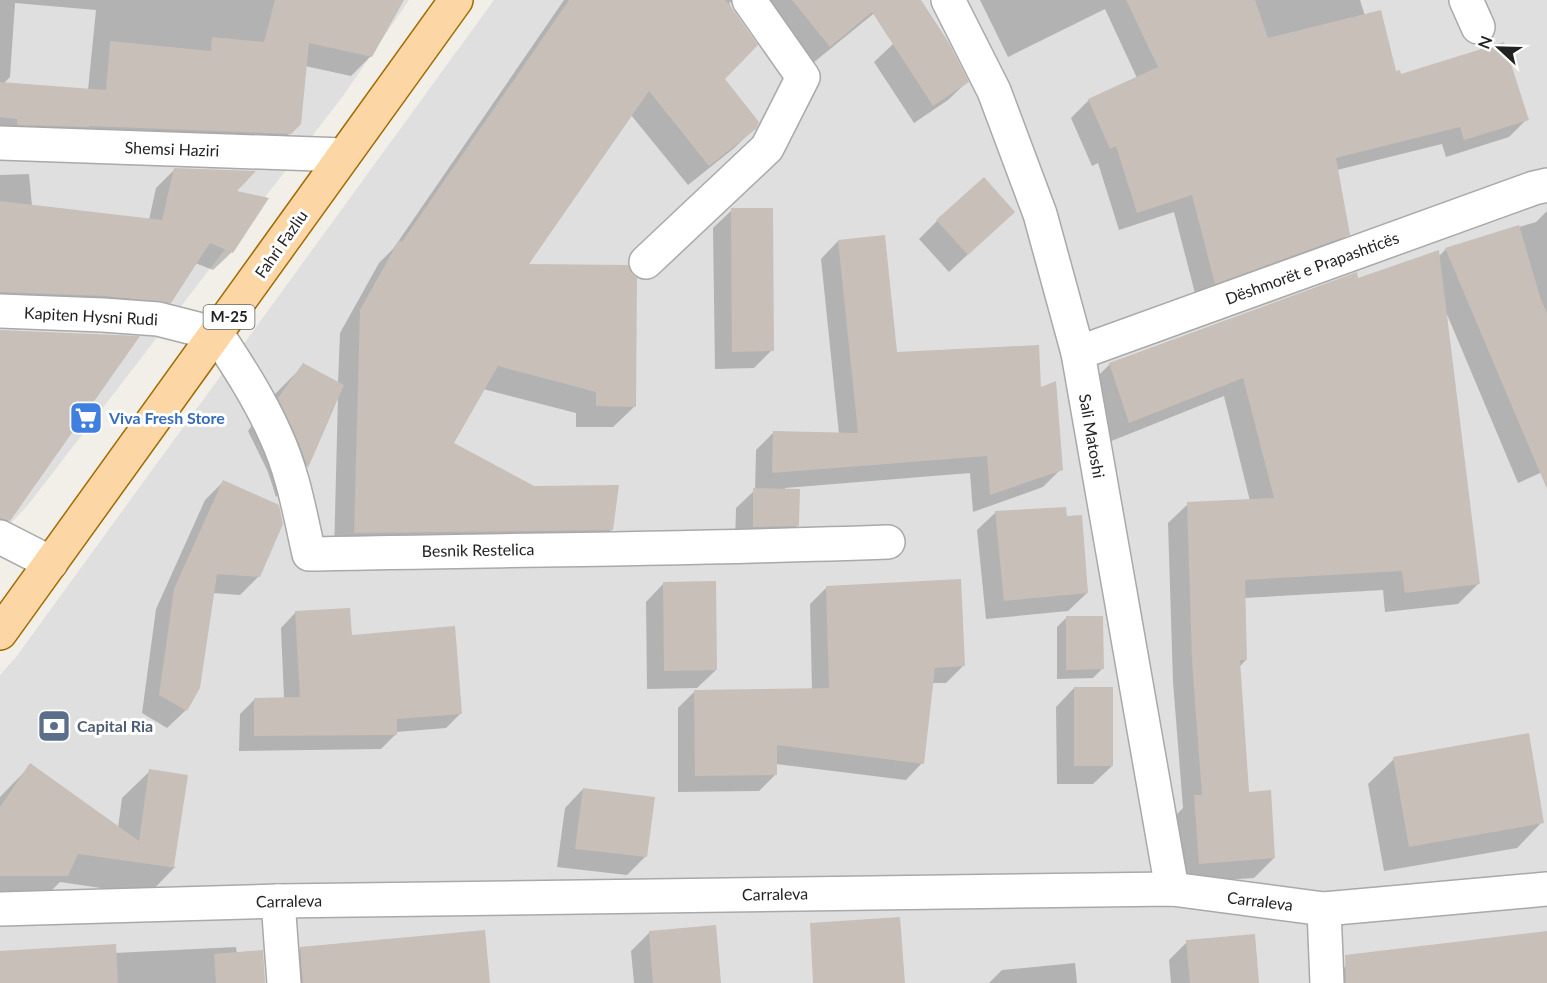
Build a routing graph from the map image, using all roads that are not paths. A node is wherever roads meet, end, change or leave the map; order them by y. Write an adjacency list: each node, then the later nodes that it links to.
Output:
1 (456, 0): 5 (main road, Fahri Fazliu / M-25)
2 (748, 0): 7 (street)
3 (948, 0): 10 (street, Sali Matoshi)
4 (0, 143): 5 (street, Shemsi Haziri)
5 (344, 155): 9 (main road, Fahri Fazliu / M-25)
6 (1547, 185): 10 (street, Dëshmorët e Prapashticës)
7 (646, 262)
8 (0, 311): 9 (street, Kapiten Hysni Rudi)
9 (217, 334): 12 (street, Besnik Restelica); 13 (main road, Fahri Fazliu / M-25)
10 (1078, 353): 16 (street, Sali Matoshi)
11 (0, 537): 13 (street)
12 (888, 542)
13 (51, 563): 14 (main road, Fahri Fazliu / M-25)
14 (0, 633)
15 (1547, 889): 19 (street, Carraleva)
16 (1172, 890): 17 (street, Carraleva); 19 (street, Carraleva)
17 (278, 900): 18 (street, Carraleva); 20 (street)
18 (0, 909)
19 (1324, 909): 21 (street)
20 (285, 983)
21 (1327, 983)

